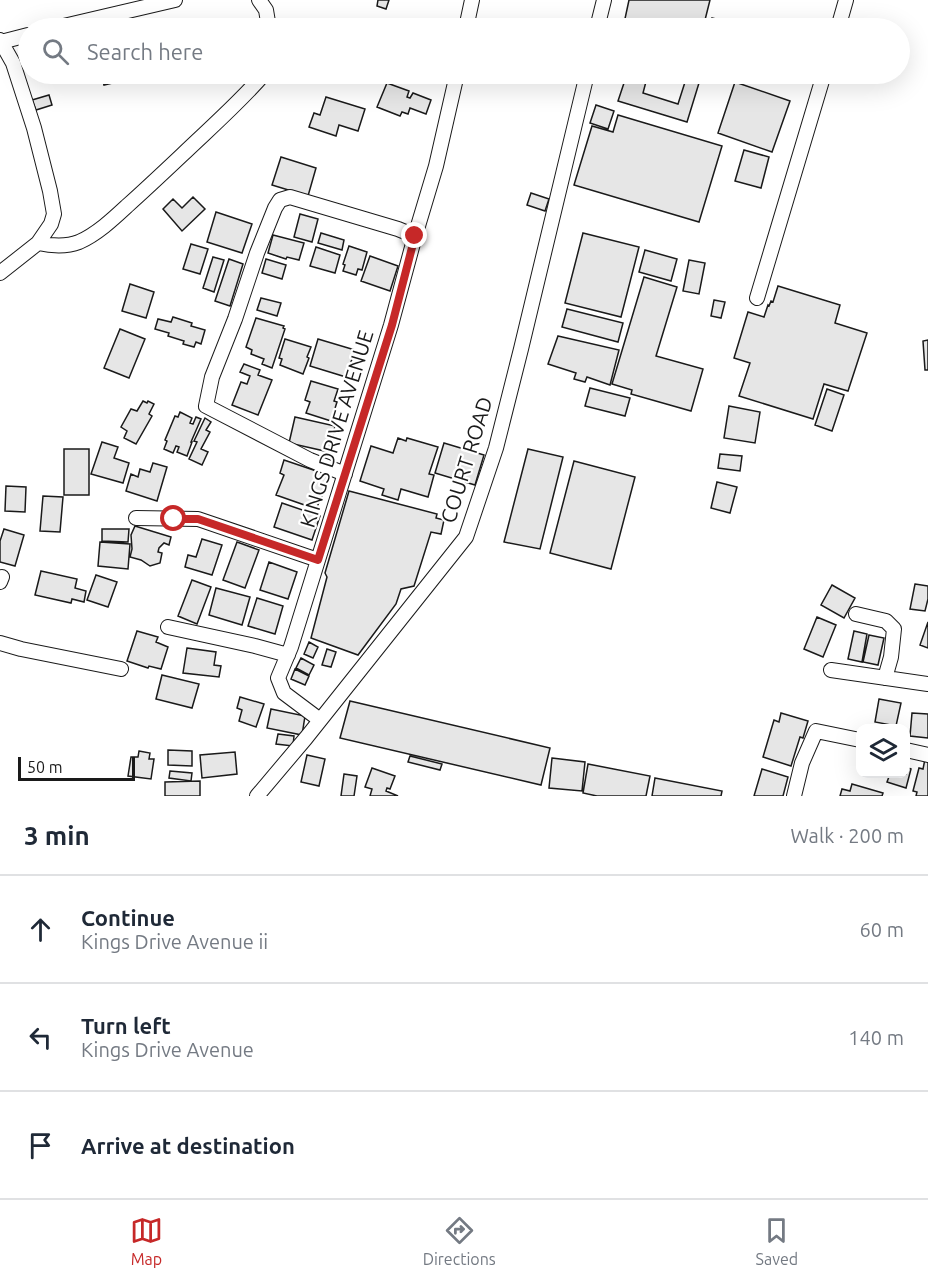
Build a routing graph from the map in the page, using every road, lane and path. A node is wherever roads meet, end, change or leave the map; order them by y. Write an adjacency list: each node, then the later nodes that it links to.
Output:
1 (175, 0): 6 (street)
2 (259, 0): 7 (street)
3 (471, 0): 8 (street)
4 (604, 0): 9 (street)
5 (846, 0): 10 (street)
6 (98, 18)
7 (267, 18)
8 (468, 18)
9 (600, 18)
10 (841, 18)
11 (18, 37): 12 (street)
12 (0, 41): 13 (street)
13 (18, 78)
14 (20, 84): 20 (street)
15 (254, 84): 20 (street)
16 (455, 84): 19 (street, KINGS DRIVE AVENUE)
17 (585, 84): 34 (street, COURT ROAD)
18 (821, 84): 22 (street)
19 (415, 236): 23 (street, KINGS DRIVE AVENUE); 23 (street)
20 (38, 243): 21 (street)
21 (0, 273)
22 (757, 298)
23 (345, 474): 25 (street, KINGS DRIVE AVENUE)
24 (136, 518): 25 (street)
25 (318, 560): 29 (street, KINGS DRIVE AVENUE)
26 (856, 614): 32 (street)
27 (168, 627): 29 (street)
28 (0, 643): 30 (street)
29 (288, 656): 34 (street, KINGS DRIVE AVENUE)
30 (121, 669)
31 (831, 670): 32 (street)
32 (885, 678): 33 (street)
33 (928, 684)
34 (320, 720): 38 (street, COURT ROAD)
35 (856, 739): 39 (street)
36 (910, 751): 37 (street)
37 (928, 755)
38 (257, 796)
39 (794, 796)

